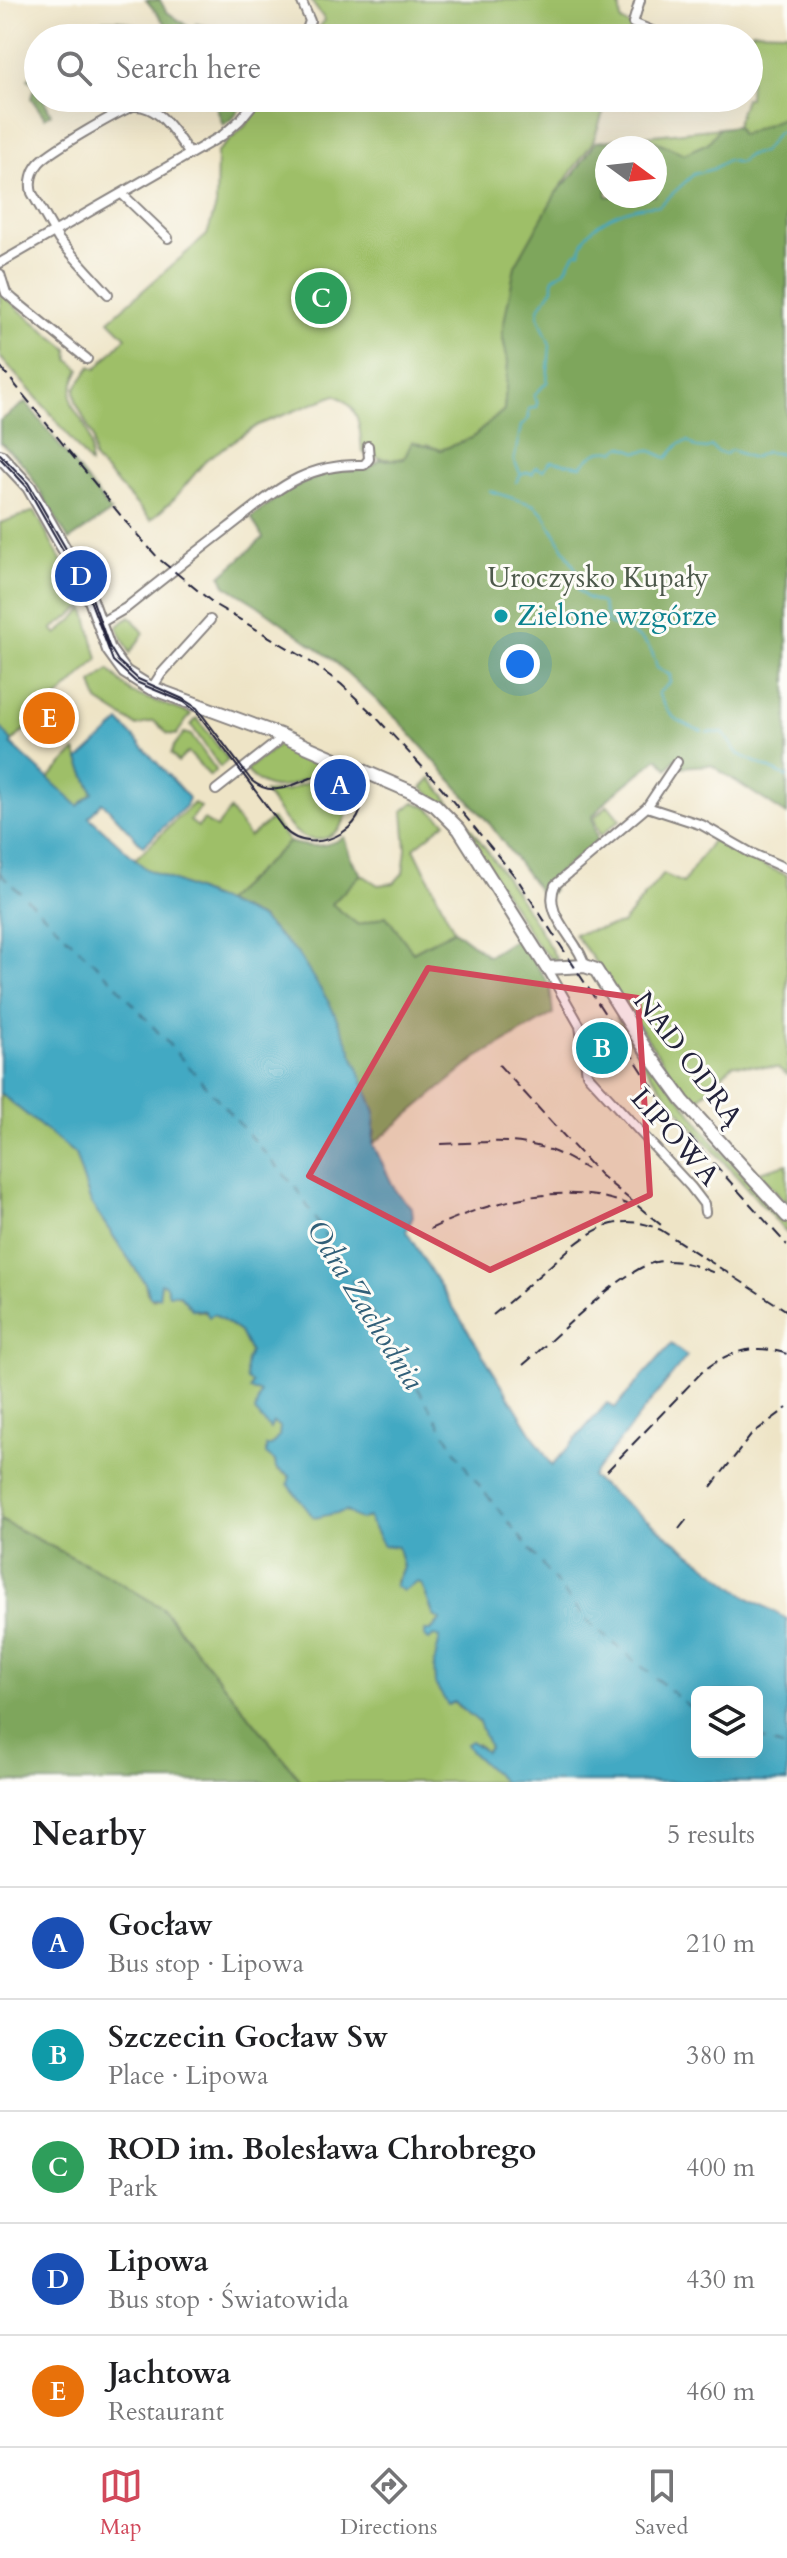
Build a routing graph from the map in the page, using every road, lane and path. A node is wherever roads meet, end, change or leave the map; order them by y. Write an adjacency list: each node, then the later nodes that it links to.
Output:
1 (301, 0): 3 (street)
2 (640, 0): 4 (street)
3 (310, 24)
4 (635, 24)
5 (121, 112): 10 (street)
6 (157, 112): 8 (street)
7 (246, 112): 8 (street)
8 (190, 154): 9 (street)
9 (122, 194): 10 (street); 11 (street)
10 (55, 232): 12 (street); 14 (street)
11 (168, 238)
12 (0, 263)
13 (0, 274): 15 (street)
14 (108, 294)
15 (87, 359)
16 (368, 446): 19 (street)
17 (0, 456): 19 (street, LIPOWA)
18 (210, 620): 20 (street)
19 (100, 623): 20 (street, LIPOWA)
20 (152, 688): 21 (street, LIPOWA)
21 (280, 735): 23 (street); 27 (street, LIPOWA)
22 (677, 762): 24 (street)
23 (216, 790)
24 (647, 807): 25 (street); 26 (street)
25 (787, 869)
26 (585, 966): 27 (street); 29 (street, NAD ODRĄ)
27 (547, 968): 28 (street, LIPOWA)
28 (705, 1212)
29 (787, 1216)

